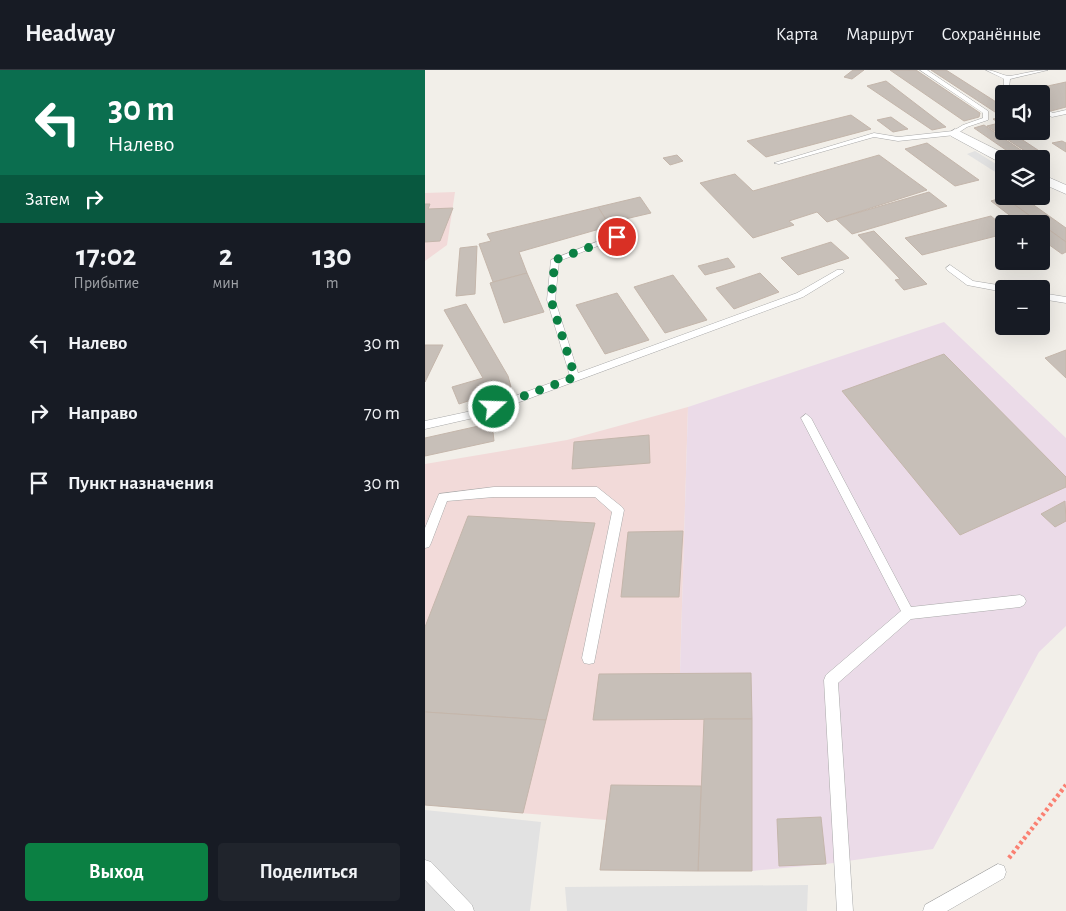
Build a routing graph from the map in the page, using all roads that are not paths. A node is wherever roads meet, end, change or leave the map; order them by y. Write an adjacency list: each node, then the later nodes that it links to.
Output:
1 (923, 70): 8 (lane)
2 (989, 70): 4 (lane)
3 (1045, 70): 4 (lane)
4 (1007, 78): 5 (lane)
5 (1006, 85)
6 (1066, 112): 7 (lane)
7 (1050, 114)
8 (955, 134): 9 (street); 10 (lane)
9 (995, 154)
10 (777, 163)
11 (1050, 182): 12 (street)
12 (1066, 190)
13 (617, 237): 19 (lane)
14 (950, 268): 16 (lane)
15 (840, 272): 19 (lane)
16 (995, 287)
17 (1050, 297): 18 (lane)
18 (1066, 300)
19 (575, 377): 21 (lane)
20 (806, 418): 24 (lane)
21 (425, 425)
22 (425, 543): 25 (lane)
23 (1020, 601): 24 (lane)
24 (908, 613): 29 (lane)
25 (589, 658)
26 (425, 868): 28 (lane)
27 (998, 872): 30 (lane)
28 (466, 911)
29 (845, 911)
30 (931, 911)

